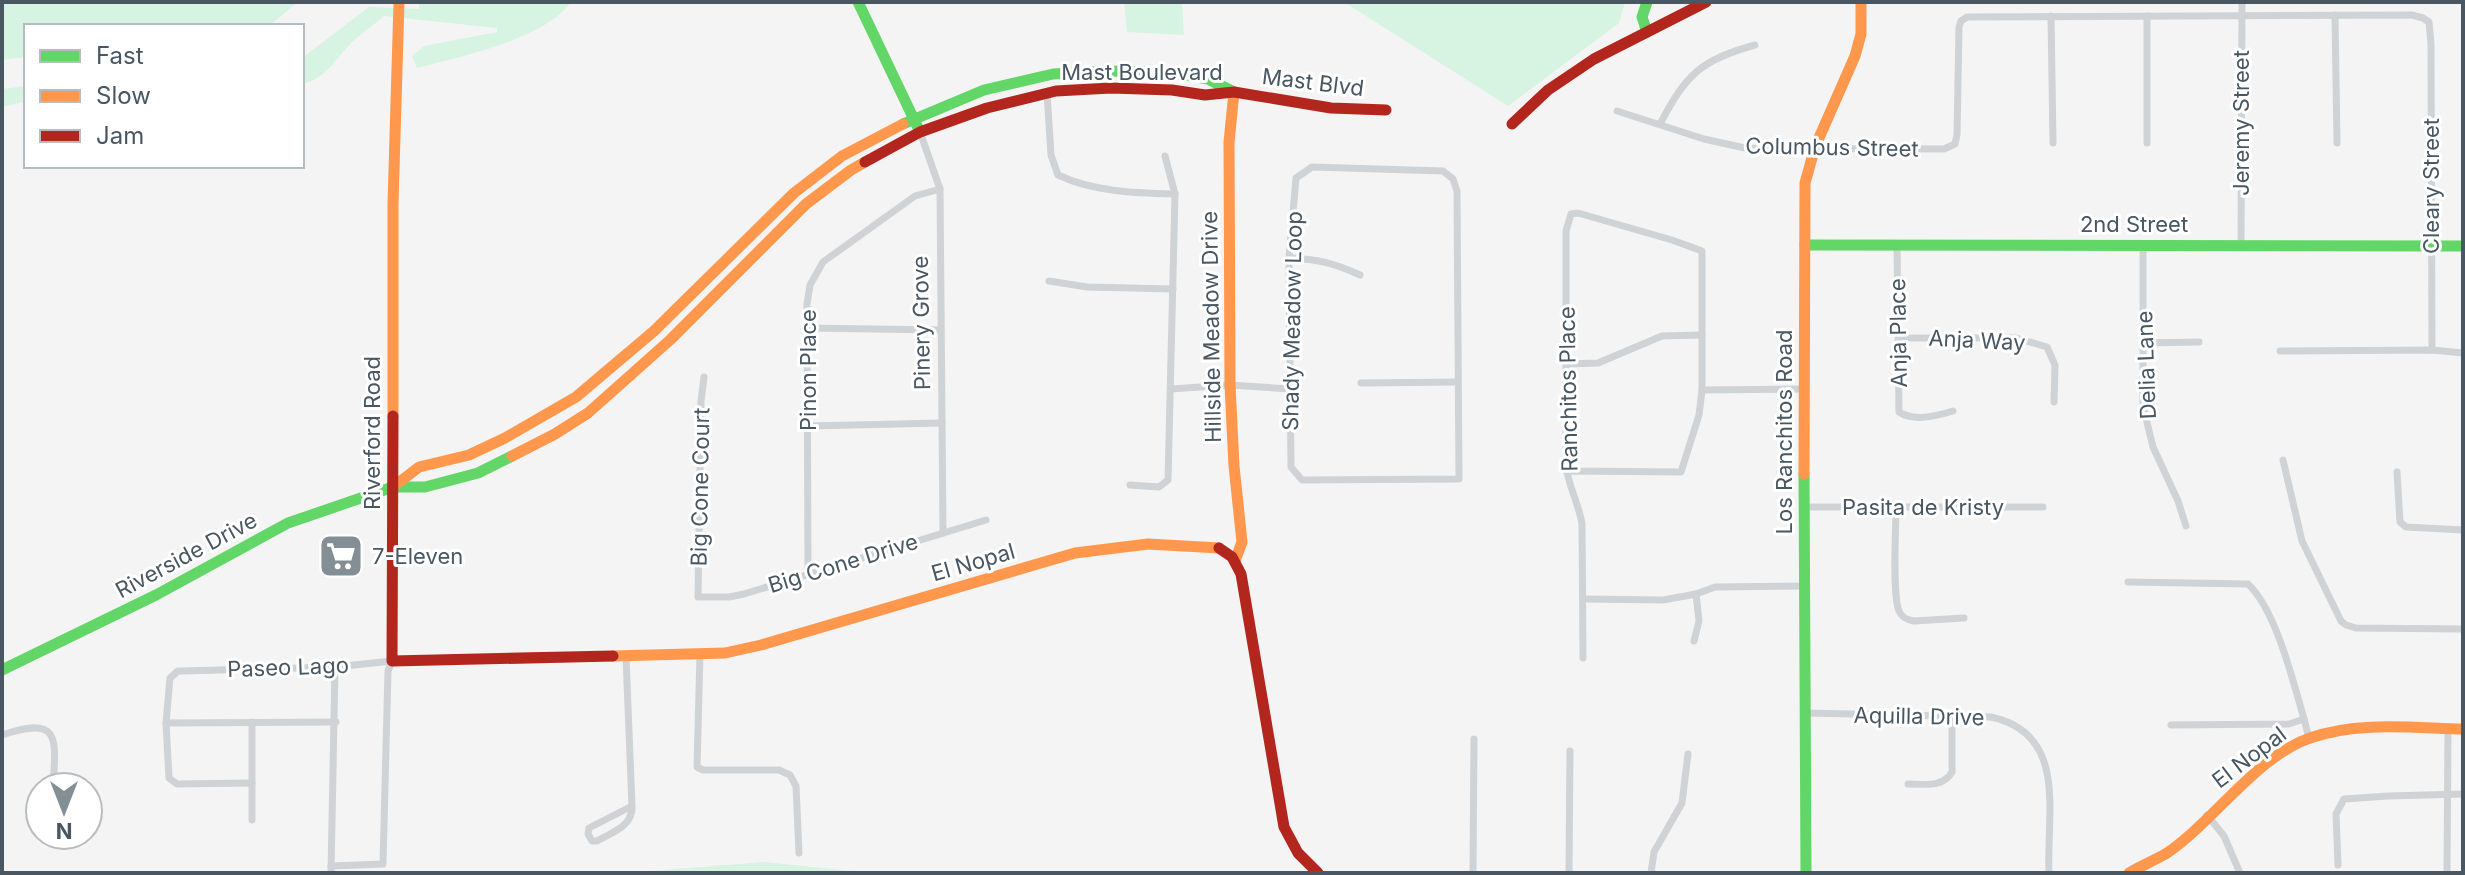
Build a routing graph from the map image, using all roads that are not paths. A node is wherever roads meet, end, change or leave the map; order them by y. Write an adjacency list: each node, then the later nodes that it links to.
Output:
1 (399, 2): 66 (street, Riverford Road)
2 (858, 2): 17 (street, Pinery Grove)
3 (1647, 2): 11 (street)
4 (1706, 2): 11 (street)
5 (1861, 2): 24 (street, Los Ranchitos Road)
6 (2242, 2): 7 (street, Jeremy Street)
7 (2242, 14): 8 (street); 10 (street); 29 (street, Jeremy Street)
8 (2335, 15): 23 (street); 32 (street, Cleary Street)
9 (2051, 16): 10 (street); 21 (street); 24 (street, Columbus Street)
10 (2147, 16): 22 (street)
11 (1647, 32): 18 (street)
12 (1755, 45): 19 (street)
13 (1234, 92): 14 (street, Mast Boulevard); 15 (street, Mast Blvd); 17 (street, Mast Boulevard); 53 (street, Hillside Meadow Drive)
14 (1047, 93): 20 (street, Mast Boulevard); 27 (street)
15 (1386, 110)
16 (1617, 111): 19 (street, Columbus Street)
17 (913, 118): 20 (street, Pinery Grove); 44 (street, Mast Boulevard)
18 (1512, 124)
19 (1660, 124): 24 (street, Columbus Street)
20 (920, 132): 26 (street, Pinery Grove); 48 (street, Mast Boulevard)
21 (2053, 143)
22 (2147, 143)
23 (2337, 143)
24 (1815, 147): 30 (street, Los Ranchitos Road)
25 (1165, 156): 27 (street)
26 (940, 189): 38 (street, Pinon Place); 39 (street, Pinery Grove)
27 (1175, 194): 37 (street)
28 (2143, 244): 29 (street, 2nd Street); 31 (street, 2nd Street); 43 (street, Delia Lane)
29 (2241, 244): 32 (street, 2nd Street)
30 (1805, 245): 31 (street, 2nd Street); 56 (street, Los Ranchitos Road)
31 (1897, 245): 41 (street, Anja Place)
32 (2431, 246): 33 (street, 2nd Street); 45 (street, Cleary Street)
33 (2463, 246)
34 (1289, 258): 35 (street); 51 (street, Shady Meadow Loop); 55 (street, Shady Meadow Loop)
35 (1360, 275)
36 (1049, 281): 37 (street)
37 (1173, 289): 54 (street)
38 (807, 328): 39 (street); 61 (street, Pinon Place)
39 (941, 330): 60 (street, Pinery Grove)
40 (1702, 335): 49 (street); 49 (street, Ranchitos Place); 57 (street)
41 (1899, 338): 58 (street, Anja Way); 59 (street, Anja Place)
42 (2199, 342): 43 (street)
43 (2143, 343): 71 (street, Delia Lane)
44 (637, 346): 48 (street); 66 (street, Mast Boulevard)
45 (2432, 350): 46 (street); 47 (street)
46 (2280, 351)
47 (2463, 353)
48 (649, 358): 66 (street, Mast Boulevard)
49 (1566, 364): 63 (street, Ranchitos Place)
50 (704, 377): 79 (street, Big Cone Court)
51 (1458, 382): 52 (street); 55 (street, Shady Meadow Loop)
52 (1361, 383)
53 (1230, 385): 54 (street); 55 (street); 74 (street, Hillside Meadow Drive)
54 (1171, 389): 65 (street)
55 (1290, 389)
56 (1804, 389): 57 (street); 67 (street, Los Ranchitos Road)
57 (1702, 390): 63 (street)
58 (2054, 402)
59 (1953, 411)
60 (942, 423): 61 (street); 73 (street, Pinery Grove)
61 (808, 426): 75 (street, Pinon Place)
62 (2283, 460): 82 (street)
63 (1566, 471): 80 (street, Ranchitos Place)
64 (2397, 472): 72 (street)
65 (1130, 485)
66 (393, 487): 87 (street, Riverford Road); 89 (street, Riverside Drive)
67 (1804, 507): 68 (street, Pasita de Kristy); 77 (street, Los Ranchitos Road)
68 (1896, 507): 69 (street, Pasita de Kristy); 81 (street)
69 (2043, 507)
70 (986, 520): 73 (street, Big Cone Drive)
71 (2186, 526)
72 (2463, 530)
73 (943, 533): 75 (street, Big Cone Drive)
74 (1235, 561): 84 (street, El Nopal); 115 (street)
75 (808, 573): 79 (street, Big Cone Drive)
76 (2128, 582): 92 (street)
77 (1805, 586): 78 (street); 90 (street, Los Ranchitos Road)
78 (1696, 594): 80 (street); 83 (street)
79 (698, 597)
80 (1584, 599): 86 (street, Ranchitos Place)
81 (1964, 618)
82 (2463, 629)
83 (1694, 641)
84 (700, 654): 85 (street, El Nopal); 112 (street)
85 (626, 657): 87 (street, El Nopal); 109 (street)
86 (1583, 658)
87 (392, 661): 88 (street, Paseo Lago); 114 (street, Riverford Road)
88 (335, 667): 94 (street); 95 (street, Paseo Lago)
89 (2, 670)
90 (1805, 713): 91 (street, Aquilla Drive); 119 (street, Los Ranchitos Road)
91 (1952, 715): 106 (street); 120 (street, Aquilla Drive)
92 (2304, 719): 96 (street); 100 (street)
93 (252, 722): 94 (street); 95 (street); 105 (street)
94 (336, 722): 114 (street)
95 (166, 723): 105 (street)
96 (2171, 725)
97 (2448, 729): 98 (street, El Nopal); 100 (street, El Nopal); 107 (street)
98 (2463, 729)
99 (2, 735): 104 (street)
100 (2309, 738): 110 (street, El Nopal)
101 (1474, 739): 116 (street)
102 (1570, 751): 117 (street)
103 (1688, 754): 118 (street)
104 (54, 771)
105 (252, 783): 111 (street)
106 (1908, 784)
107 (2449, 794): 108 (street); 113 (street); 123 (street)
108 (2463, 794)
109 (632, 806): 109 (street)
110 (2207, 815): 121 (street, El Nopal); 122 (street)
111 (252, 820)
112 (799, 853)
113 (2338, 865)
114 (331, 869)
115 (1318, 873)
116 (1473, 873)
117 (1569, 873)
118 (1651, 873)
119 (1806, 873)
120 (2049, 873)
121 (2130, 873)
122 (2240, 873)
123 (2447, 873)

